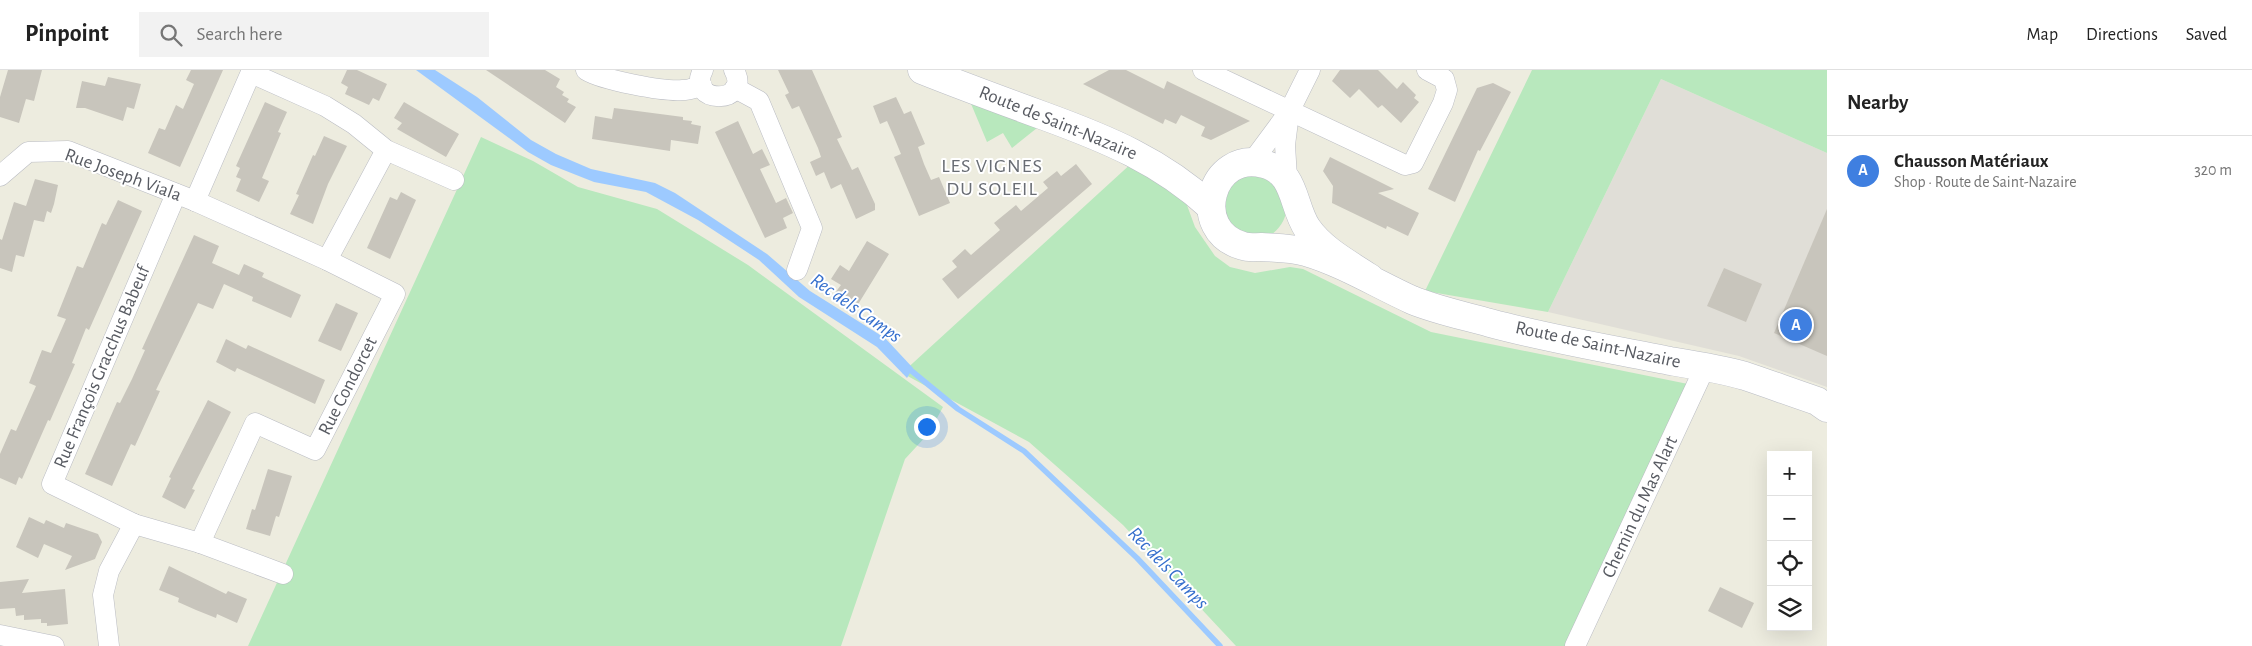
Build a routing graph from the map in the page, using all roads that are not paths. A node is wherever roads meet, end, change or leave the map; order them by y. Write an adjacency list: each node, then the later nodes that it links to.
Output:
1 (586, 70): 8 (street)
2 (922, 70): 18 (street, Route de Saint-Nazaire)
3 (950, 70): 13 (street, Route de Saint-Nazaire)
4 (1203, 70): 10 (street)
5 (1310, 70): 10 (street)
6 (1426, 70): 10 (street)
7 (251, 72): 11 (street); 17 (street)
8 (703, 78): 9 (street)
9 (735, 79): 22 (street)
10 (1289, 112): 12 (street); 16 (street)
11 (386, 150): 15 (street); 21 (street)
12 (1252, 162): 13 (street); 16 (street)
13 (1224, 174): 18 (street)
14 (0, 176): 17 (street, Rue Joseph Viala)
15 (454, 180)
16 (1291, 189): 20 (street); 23 (street)
17 (185, 197): 19 (street, Rue Joseph Viala); 26 (street, Rue François Gracchus Babeuf)
18 (1210, 207): 20 (street)
19 (250, 227): 21 (street, Rue Condorcet)
20 (1259, 247): 23 (street)
21 (327, 260): 27 (street, Rue Condorcet)
22 (797, 270)
23 (1370, 278): 24 (street, Route de Saint-Nazaire)
24 (1705, 367): 25 (street, Route de Saint-Nazaire); 32 (street, Chemin du Mas Alart)
25 (1827, 408)
26 (134, 524): 27 (street); 31 (street)
27 (200, 543): 28 (street)
28 (284, 574)
29 (0, 635): 30 (street)
30 (54, 646)
31 (109, 646)
32 (1575, 646)

